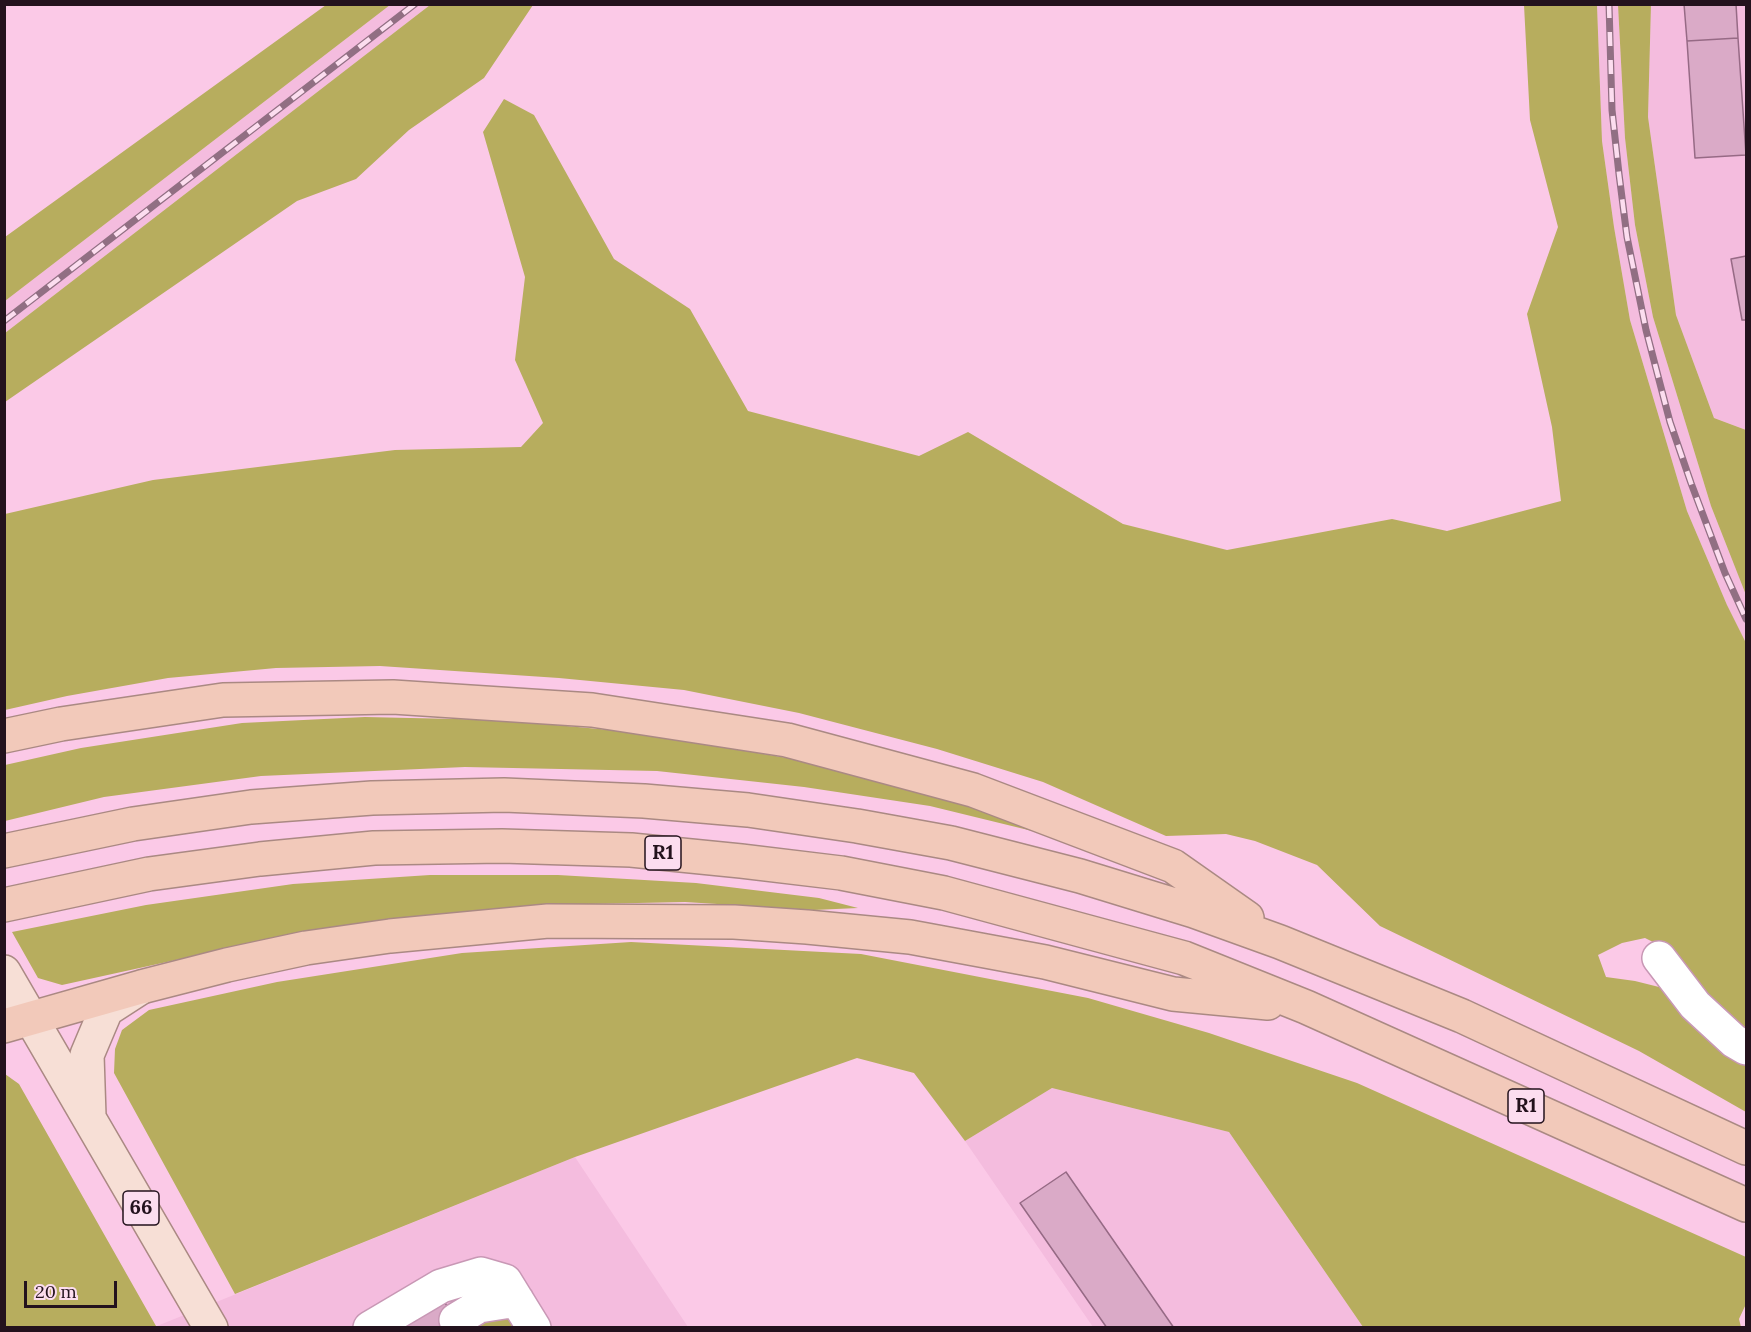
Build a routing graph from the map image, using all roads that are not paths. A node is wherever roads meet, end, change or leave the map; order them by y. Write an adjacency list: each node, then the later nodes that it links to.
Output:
1 (4, 736): 4 (highway)
2 (4, 851): 4 (highway)
3 (4, 905): 8 (highway, R1)
4 (1280, 942): 12 (highway)
5 (1659, 958): 10 (lane)
6 (10, 981): 9 (main road, 66)
7 (141, 987): 8 (highway); 9 (highway); 11 (main road)
8 (1306, 1007): 13 (highway, R1)
9 (18, 1022): 11 (main road, 66)
10 (1746, 1048)
11 (89, 1117): 16 (main road, 66)
12 (1746, 1148)
13 (1746, 1205)
14 (517, 1300): 15 (lane); 17 (lane); 18 (lane)
15 (456, 1320)
16 (211, 1328)
17 (370, 1328)
18 (534, 1328)

